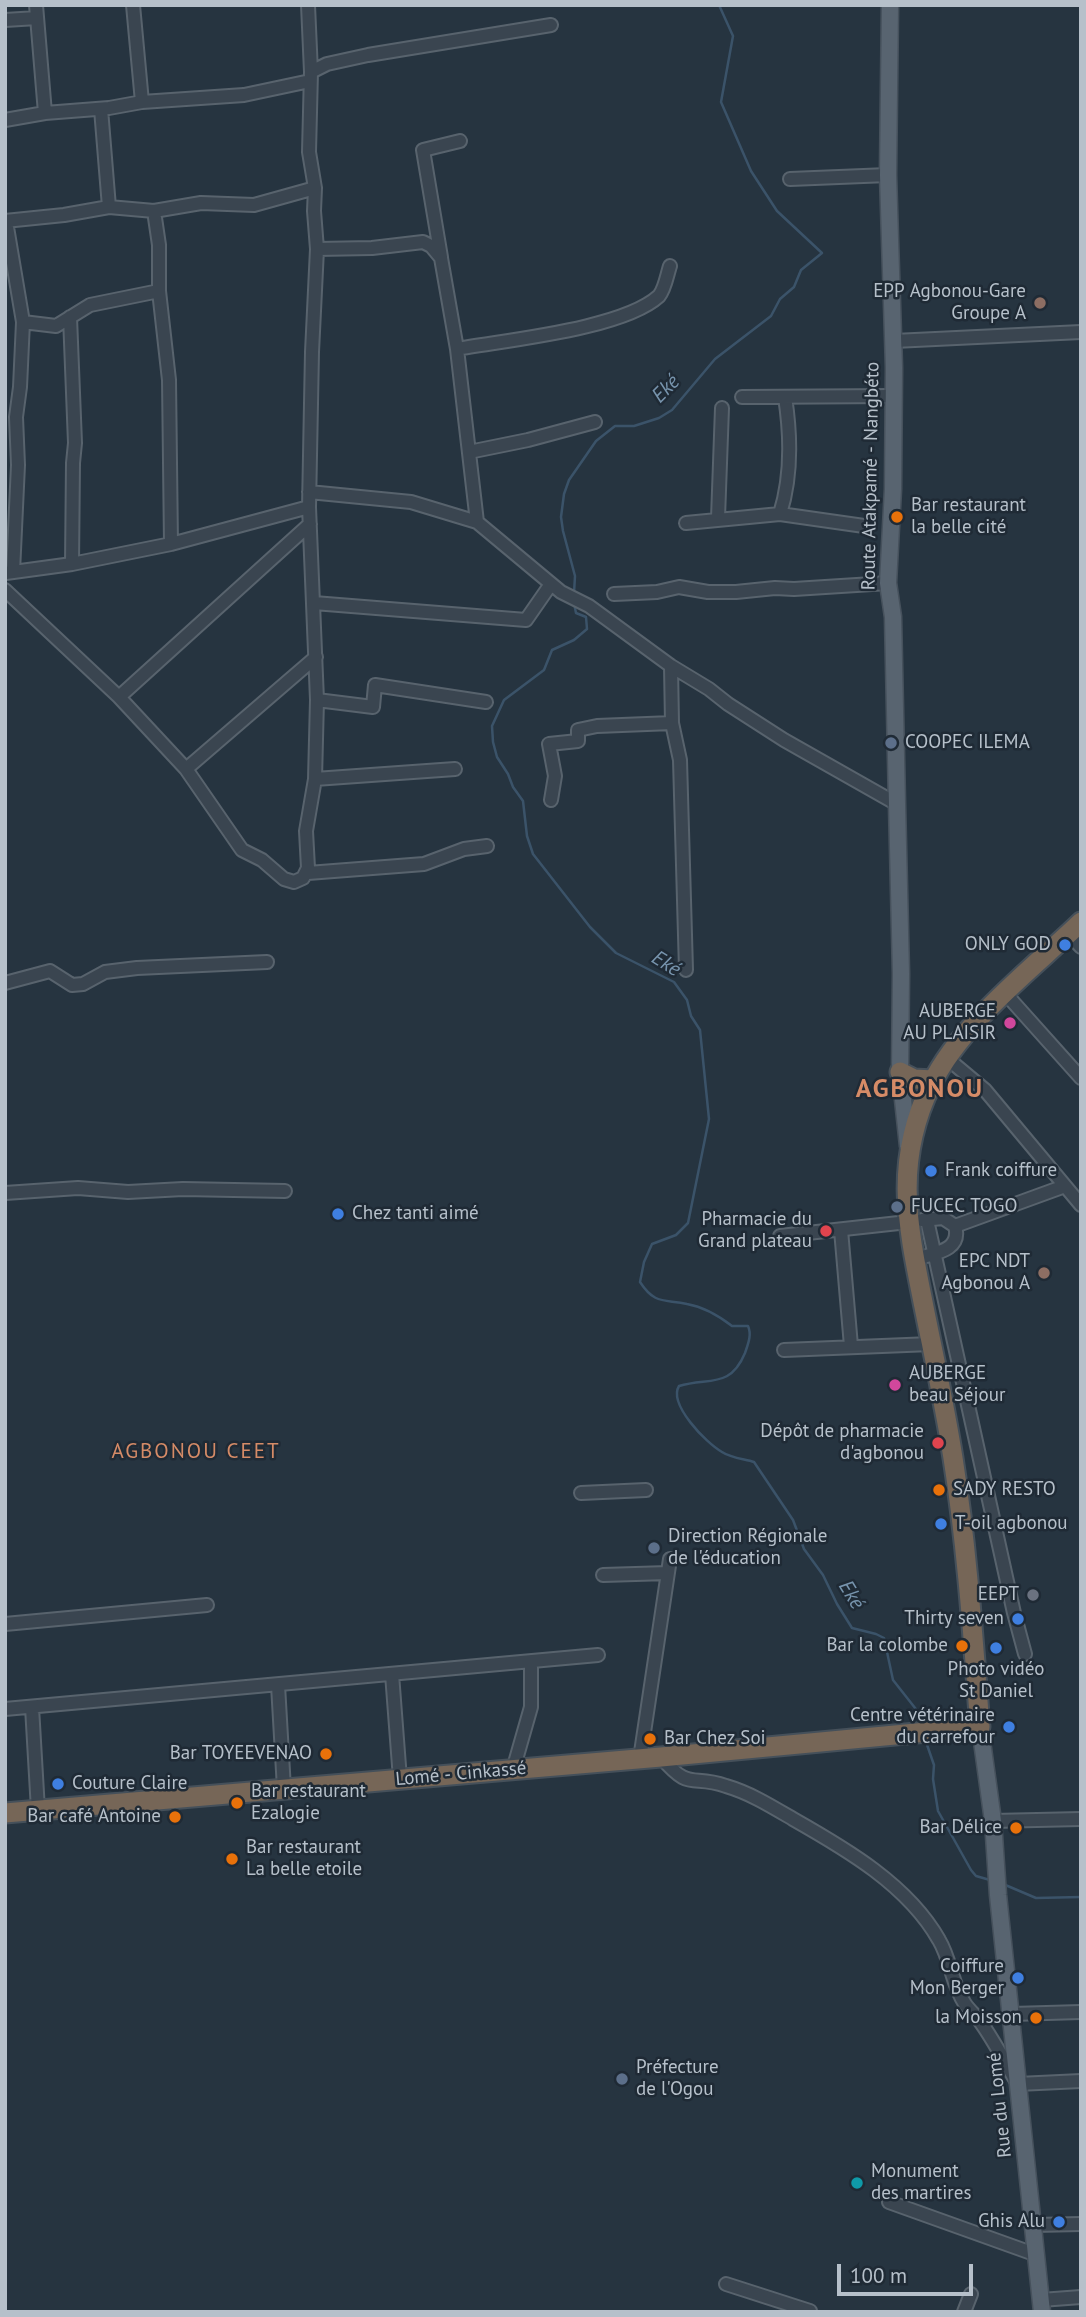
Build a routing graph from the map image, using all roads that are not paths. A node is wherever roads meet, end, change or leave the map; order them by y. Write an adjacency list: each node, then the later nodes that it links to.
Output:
1 (133, 5): 8 (street)
2 (309, 5): 7 (street)
3 (890, 5): 13 (main road, Route Atakpamé - Nangbéto)
4 (36, 12): 5 (street); 10 (street)
5 (5, 20)
6 (551, 24): 7 (street)
7 (311, 77): 8 (street); 15 (street)
8 (142, 102): 9 (street)
9 (101, 109): 10 (street); 16 (street)
10 (45, 113): 11 (street)
11 (5, 120)
12 (460, 141): 20 (street)
13 (888, 175): 14 (street); 26 (main road, Route Atakpamé - Nangbéto)
14 (790, 179)
15 (315, 188): 17 (street); 19 (street)
16 (109, 207): 17 (street); 18 (street)
17 (154, 211): 22 (street)
18 (6, 221): 24 (street)
19 (317, 249): 20 (street); 34 (street)
20 (441, 258): 27 (street)
21 (670, 266): 27 (street)
22 (159, 291): 23 (street); 42 (street)
23 (70, 317): 24 (street); 43 (street)
24 (23, 322): 44 (street)
25 (1081, 332): 26 (street)
26 (894, 341): 28 (main road, Route Atakpamé - Nangbéto)
27 (457, 349): 33 (street)
28 (894, 396): 30 (street); 46 (main road, Route Atakpamé - Nangbéto)
29 (742, 397): 30 (street)
30 (785, 397): 36 (street)
31 (722, 408): 37 (street)
32 (595, 422): 33 (street)
33 (469, 452): 38 (street)
34 (309, 492): 35 (street); 38 (street)
35 (309, 507): 40 (street); 42 (street)
36 (780, 514): 37 (street); 41 (street)
37 (718, 518): 39 (street)
38 (477, 522): 45 (street)
39 (686, 523)
40 (310, 524): 49 (street); 52 (street)
41 (864, 526)
42 (171, 544): 43 (street)
43 (72, 564): 44 (street)
44 (9, 572)
45 (551, 583): 49 (street); 51 (street)
46 (888, 583): 48 (street); 60 (main road, Route Atakpamé - Nangbéto)
47 (5, 590): 52 (street)
48 (614, 594)
49 (314, 603): 50 (street)
50 (316, 657): 53 (street); 56 (street)
51 (671, 666): 55 (street); 60 (street)
52 (119, 698): 56 (street)
53 (317, 700): 54 (street); 58 (street)
54 (486, 702)
55 (673, 723): 59 (street); 65 (street)
56 (186, 769): 58 (street)
57 (455, 769): 58 (street)
58 (315, 779)
59 (551, 800)
60 (897, 804): 69 (main road, Route Atakpamé - Nangbéto)
61 (487, 846): 62 (street)
62 (308, 873)
63 (1077, 934): 67 (highway)
64 (267, 962): 66 (street)
65 (687, 970)
66 (5, 983)
67 (1005, 993): 68 (highway); 70 (street)
68 (942, 1068): 69 (highway); 71 (highway); 72 (street); 76 (highway)
69 (900, 1072): 71 (main road, Route Atakpamé - Nangbéto)
70 (1081, 1078)
71 (909, 1156): 76 (highway)
72 (1065, 1186): 75 (street); 77 (street)
73 (285, 1191): 74 (street)
74 (5, 1192)
75 (1081, 1205)
76 (916, 1221): 77 (street); 78 (street); 80 (street); 80 (highway)
77 (955, 1226): 80 (street)
78 (841, 1230): 79 (street); 82 (street)
79 (780, 1236)
80 (924, 1263): 81 (highway); 89 (street)
81 (931, 1344): 82 (street); 96 (highway)
82 (851, 1346): 83 (street)
83 (785, 1350)
84 (646, 1490): 85 (street)
85 (581, 1493)
86 (603, 1574): 98 (street)
87 (207, 1605): 88 (street)
88 (5, 1624)
89 (1025, 1654)
90 (598, 1656): 91 (street)
91 (531, 1662): 92 (street); 99 (street)
92 (392, 1674): 93 (street); 100 (street)
93 (278, 1685): 94 (street); 101 (street)
94 (32, 1707): 95 (street); 102 (street)
95 (5, 1709)
96 (980, 1727): 97 (highway, Lomé - Cinkassé); 105 (main road, Rue du Lomé)
97 (661, 1757): 98 (highway, Lomé - Cinkassé); 109 (street)
98 (640, 1759): 99 (highway, Lomé - Cinkassé)
99 (513, 1770): 100 (highway, Lomé - Cinkassé)
100 (400, 1779): 101 (highway, Lomé - Cinkassé)
101 (284, 1789): 102 (highway, Lomé - Cinkassé)
102 (38, 1811): 103 (highway, Lomé - Cinkassé)
103 (5, 1813)
104 (1081, 1819): 105 (street)
105 (993, 1821): 107 (main road, Rue du Lomé)
106 (1081, 2012): 107 (street)
107 (1012, 2014): 109 (main road, Rue du Lomé)
108 (1081, 2081): 109 (street)
109 (1018, 2084): 112 (main road, Rue du Lomé)
110 (889, 2202): 113 (street)
111 (1081, 2224): 112 (street)
112 (1034, 2225): 113 (main road, Rue du Lomé)
113 (1037, 2255): 117 (main road, Rue du Lomé)
114 (726, 2284): 118 (street)
115 (971, 2294): 119 (street)
116 (1081, 2297): 117 (street)
117 (1041, 2306)
118 (810, 2311)
119 (964, 2312)

